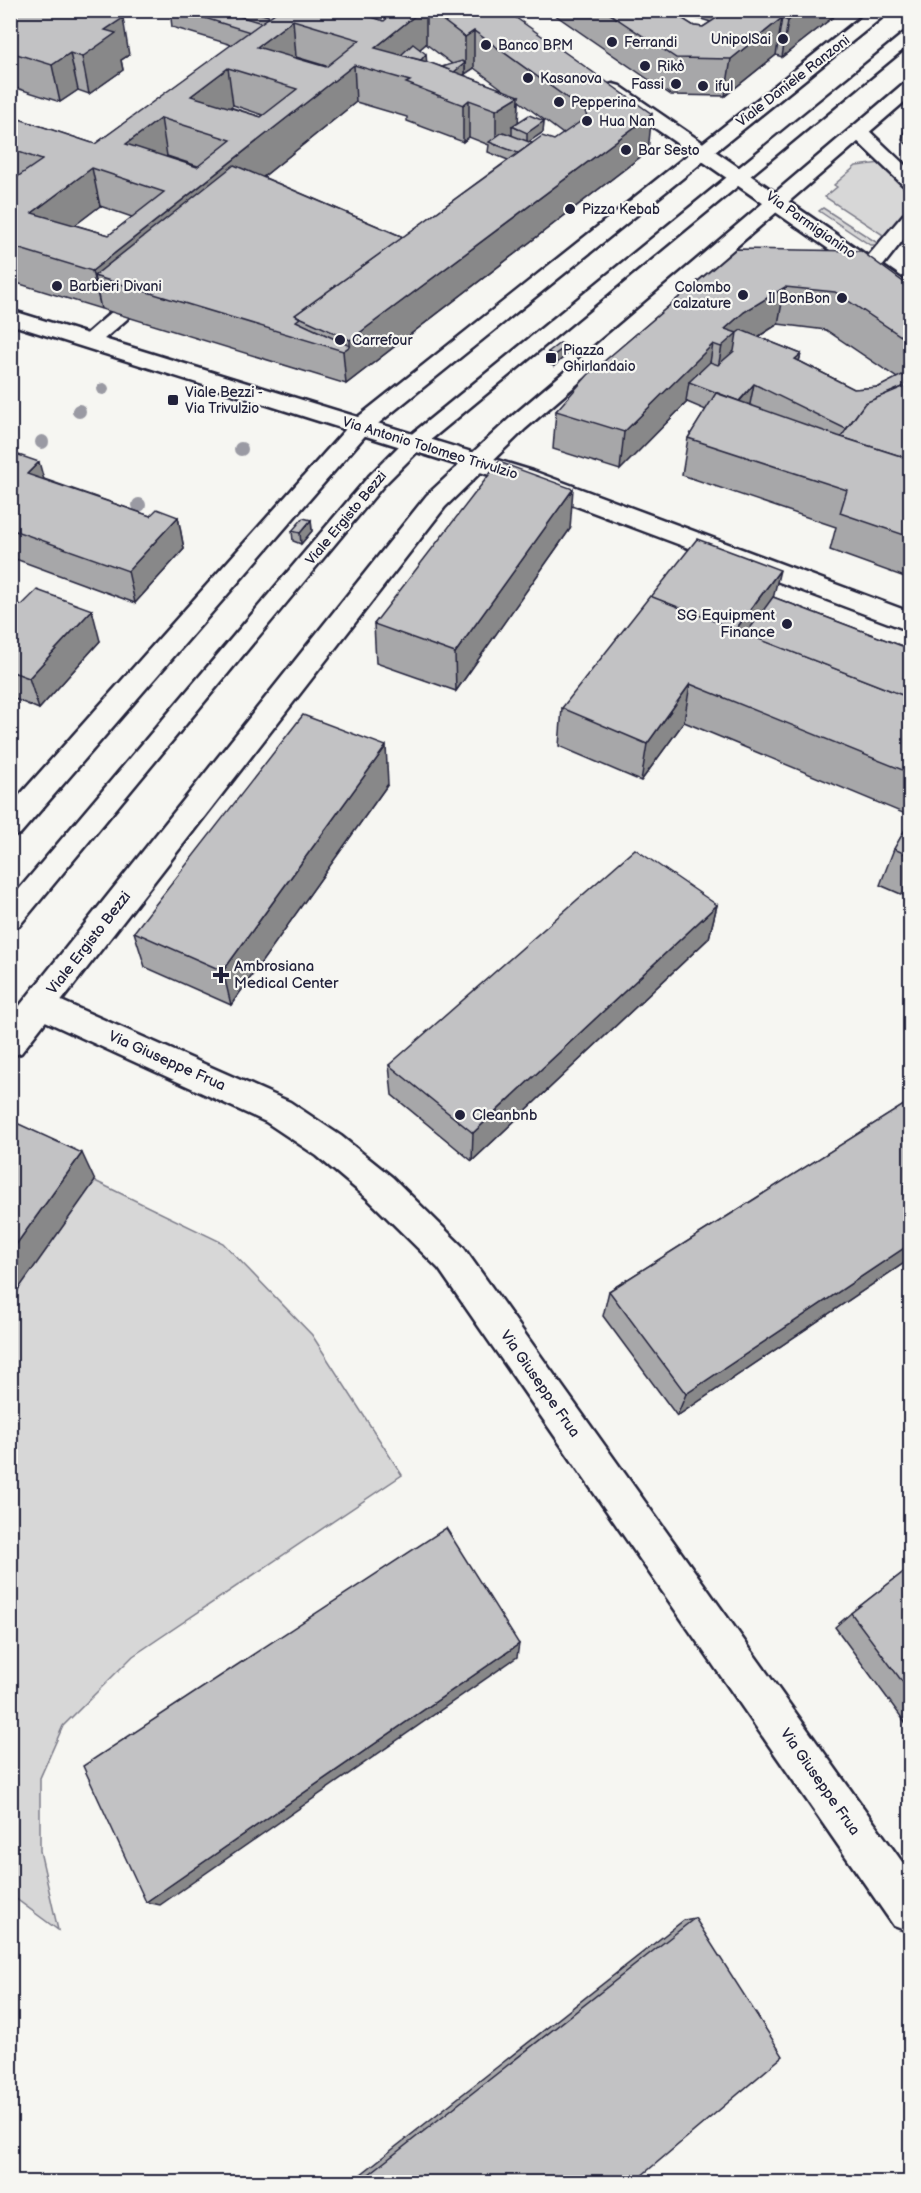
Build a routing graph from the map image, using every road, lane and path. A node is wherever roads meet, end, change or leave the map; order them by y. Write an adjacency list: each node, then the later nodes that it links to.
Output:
1 (882, 10): 6 (main road, Viale Daniele Ranzoni)
2 (910, 36): 7 (lane)
3 (599, 80): 6 (main road, Via Parmigianino)
4 (910, 88): 5 (main road)
5 (858, 132): 8 (main road); 9 (main road, Viale Ergisto Bezzi)
6 (704, 152): 7 (main road, Via Parmigianino); 19 (main road)
7 (740, 177): 9 (main road, Via Parmigianino); 20 (lane, Viale Ergisto Bezzi)
8 (910, 181)
9 (777, 202): 11 (main road, Viale Ergisto Bezzi); 13 (main road, Via Parmigianino)
10 (910, 219): 13 (main road)
11 (703, 266): 12 (main road); 21 (main road, Viale Ergisto Bezzi)
12 (739, 266)
13 (870, 267): 14 (main road); 15 (main road, Via Parmigianino)
14 (814, 268)
15 (910, 295)
16 (120, 315): 18 (lane)
17 (10, 317): 18 (main road, Via Antonio Tolomeo Trivulzio)
18 (89, 342): 19 (main road, Via Antonio Tolomeo Trivulzio)
19 (362, 426): 20 (main road, Via Antonio Tolomeo Trivulzio); 23 (main road)
20 (415, 442): 21 (main road, Via Antonio Tolomeo Trivulzio); 24 (lane, Viale Ergisto Bezzi)
21 (475, 462): 22 (main road, Via Antonio Tolomeo Trivulzio); 25 (main road, Viale Ergisto Bezzi)
22 (910, 622)
23 (10, 826)
24 (10, 919)
25 (40, 1005): 26 (main road, Viale Ergisto Bezzi); 27 (main road, Via Giuseppe Frua)
26 (10, 1043)
27 (910, 1910)

